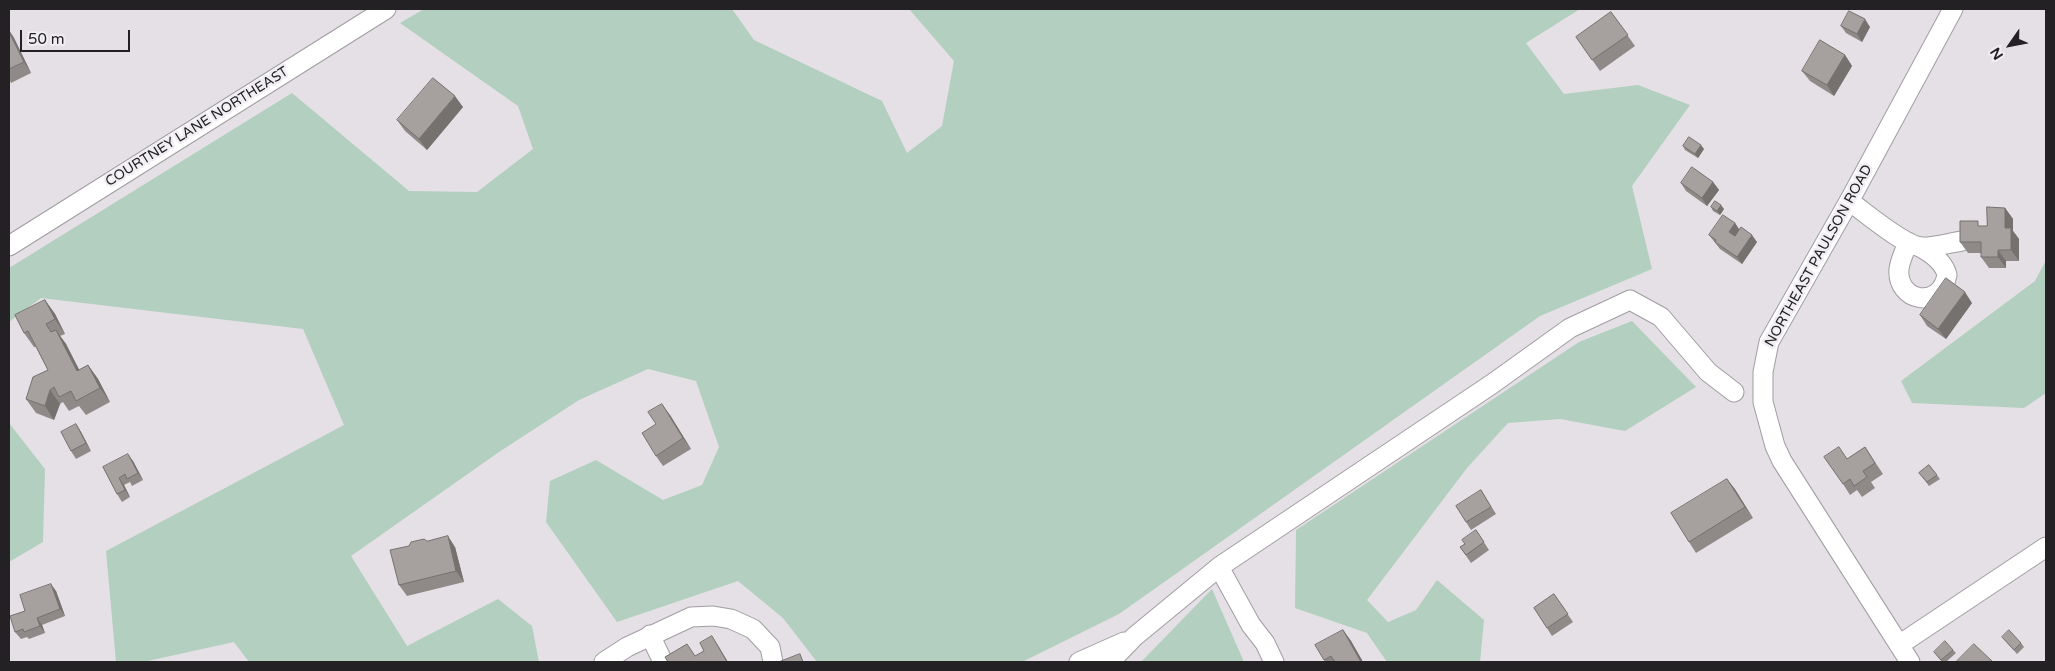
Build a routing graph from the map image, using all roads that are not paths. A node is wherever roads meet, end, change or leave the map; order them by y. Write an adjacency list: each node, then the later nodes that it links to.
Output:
1 (386, 9): 5 (street, COURTNEY LANE NORTHEAST)
2 (1953, 9): 3 (street, NORTHEAST PAULSON ROAD)
3 (1849, 201): 4 (street); 11 (street, NORTHEAST PAULSON ROAD)
4 (1962, 241)
5 (9, 246)
6 (1734, 392): 8 (street)
7 (2046, 548): 11 (street)
8 (1219, 567): 10 (street); 17 (street)
9 (650, 635): 12 (street); 13 (street); 14 (street)
10 (1134, 637): 15 (street); 16 (street)
11 (1900, 645): 18 (street, NORTHEAST PAULSON ROAD)
12 (604, 662)
13 (663, 662)
14 (773, 662)
15 (1079, 662)
16 (1110, 662)
17 (1274, 662)
18 (1910, 662)

